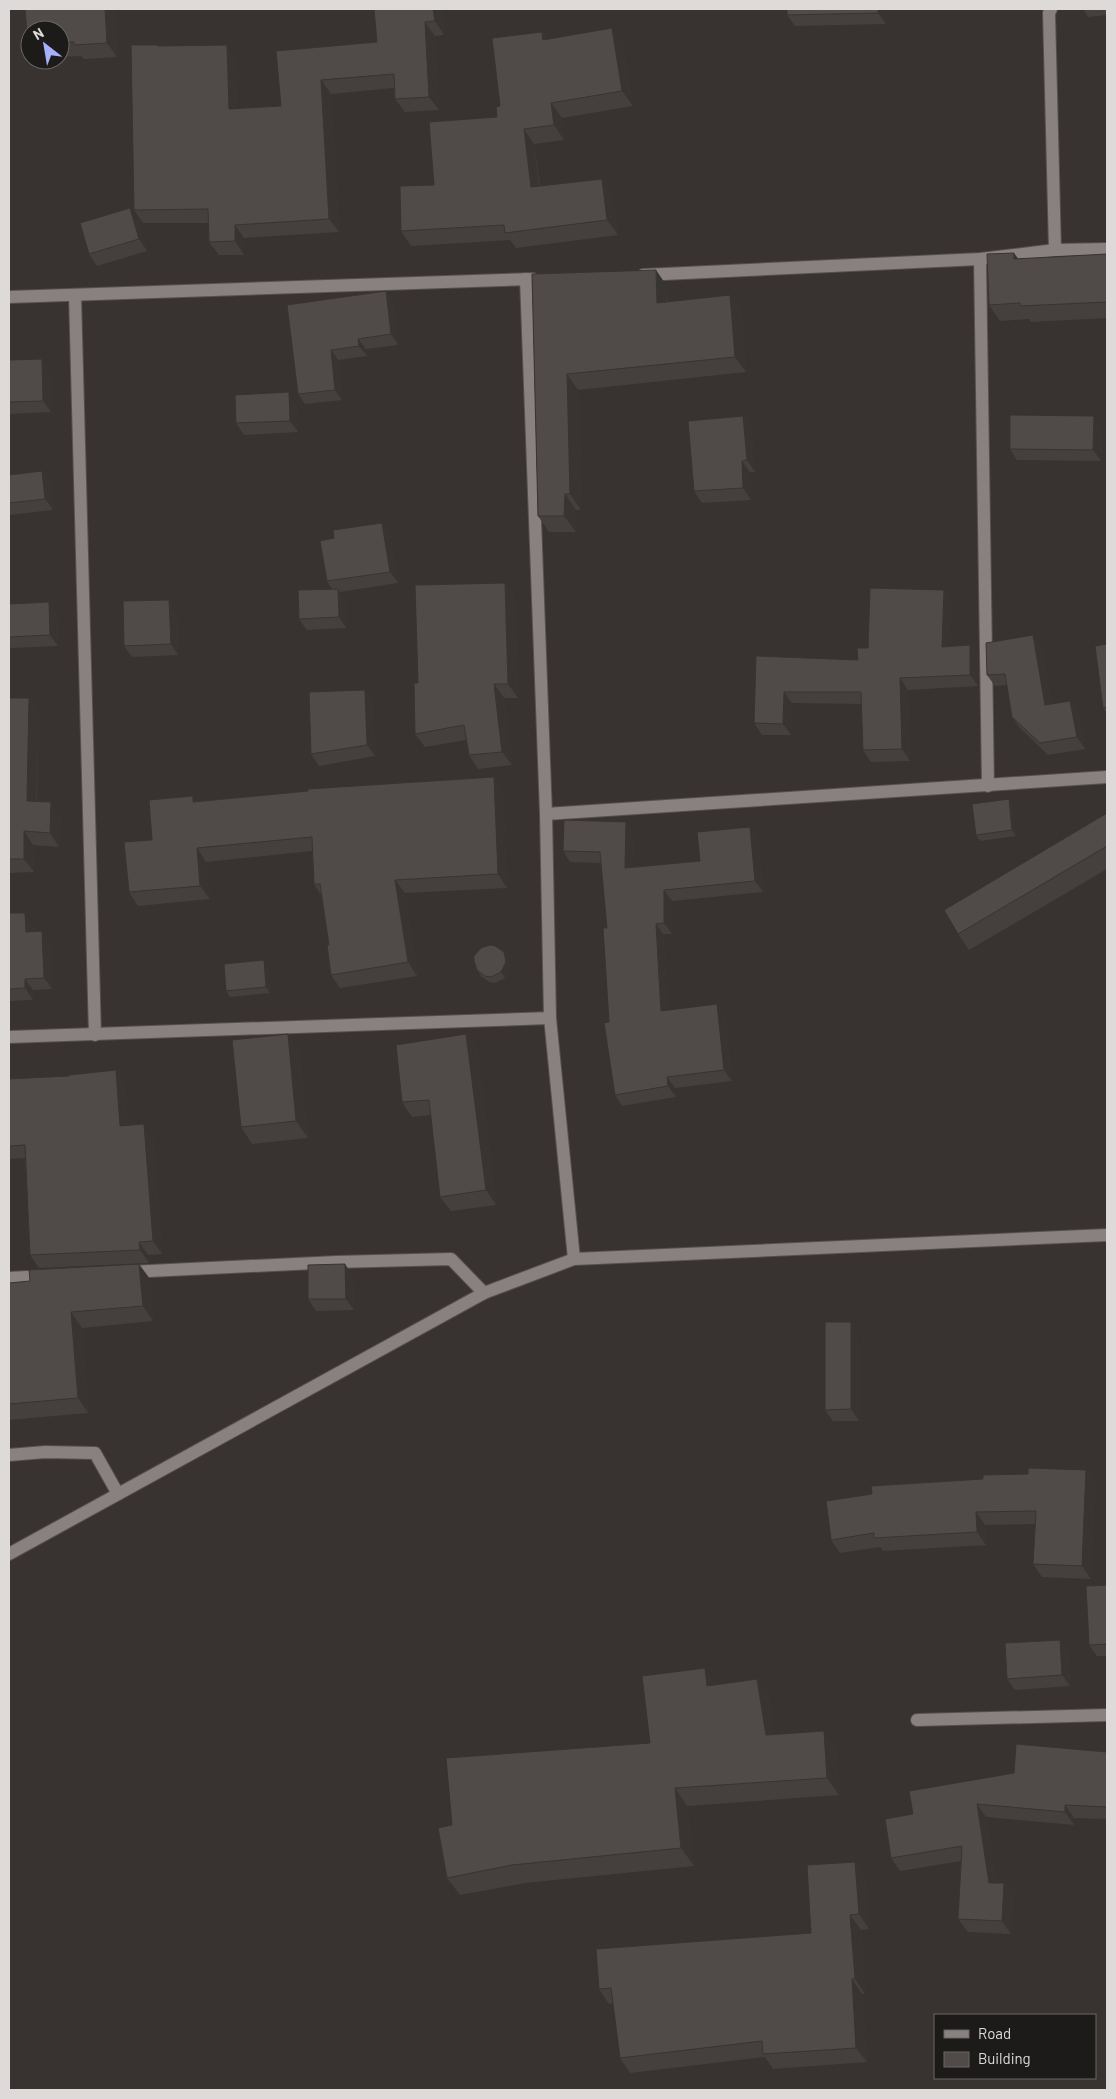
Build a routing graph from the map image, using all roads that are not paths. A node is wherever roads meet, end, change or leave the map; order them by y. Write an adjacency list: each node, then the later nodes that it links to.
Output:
1 (1051, 9): 3 (street)
2 (1107, 249): 3 (street)
3 (1055, 250): 4 (street)
4 (980, 259): 5 (street); 11 (street)
5 (634, 275)
6 (546, 278): 7 (street)
7 (526, 279): 8 (street); 12 (street)
8 (75, 296): 9 (street); 14 (street)
9 (9, 297)
10 (1107, 778): 11 (street)
11 (988, 786): 12 (street)
12 (546, 814): 13 (street)
13 (550, 1018): 14 (street); 17 (street)
14 (95, 1034): 15 (street)
15 (9, 1037)
16 (1107, 1235): 17 (street)
17 (574, 1259): 21 (street)
18 (113, 1273): 21 (street)
19 (56, 1276): 20 (street)
20 (9, 1278)
21 (484, 1293): 23 (street)
22 (9, 1455): 23 (street)
23 (118, 1494): 24 (street)
24 (9, 1554)
25 (1107, 1715): 26 (street)
26 (917, 1720)

